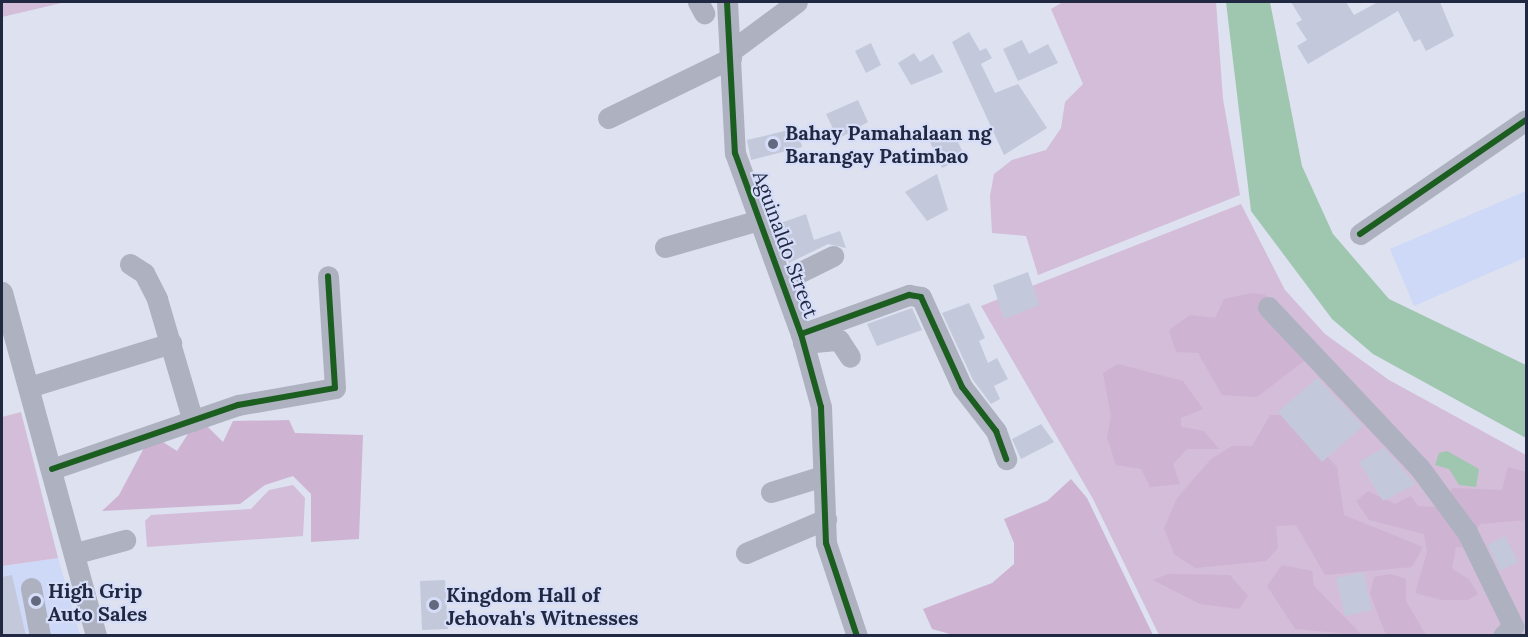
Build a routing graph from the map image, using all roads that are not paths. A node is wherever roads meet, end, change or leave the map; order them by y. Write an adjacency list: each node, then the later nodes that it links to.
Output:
1 (727, 2): 3 (street, Aguinaldo Street)
2 (797, 2): 3 (street)
3 (731, 54): 4 (street); 6 (street, Aguinaldo Street)
4 (608, 118)
5 (1527, 120): 7 (street)
6 (759, 220): 8 (street); 12 (street, Aguinaldo Street)
7 (1360, 234)
8 (665, 247)
9 (833, 256): 12 (street)
10 (130, 264): 16 (street)
11 (328, 276): 19 (street)
12 (782, 281): 15 (street, Aguinaldo Street)
13 (2, 292): 18 (street)
14 (1268, 307): 32 (street)
15 (802, 339): 17 (street); 20 (street); 22 (street, Aguinaldo Street)
16 (171, 343): 18 (street); 19 (street)
17 (850, 357)
18 (28, 387): 21 (street)
19 (193, 421): 21 (street)
20 (1006, 459)
21 (52, 469): 26 (street)
22 (823, 476): 23 (street); 24 (street, Aguinaldo Street)
23 (771, 492)
24 (826, 519): 27 (street); 31 (street, Aguinaldo Street)
25 (125, 540): 26 (street)
26 (76, 553): 30 (street)
27 (746, 553)
28 (31, 588): 29 (street)
29 (40, 636)
30 (96, 636)
31 (857, 636)
32 (1503, 636)

